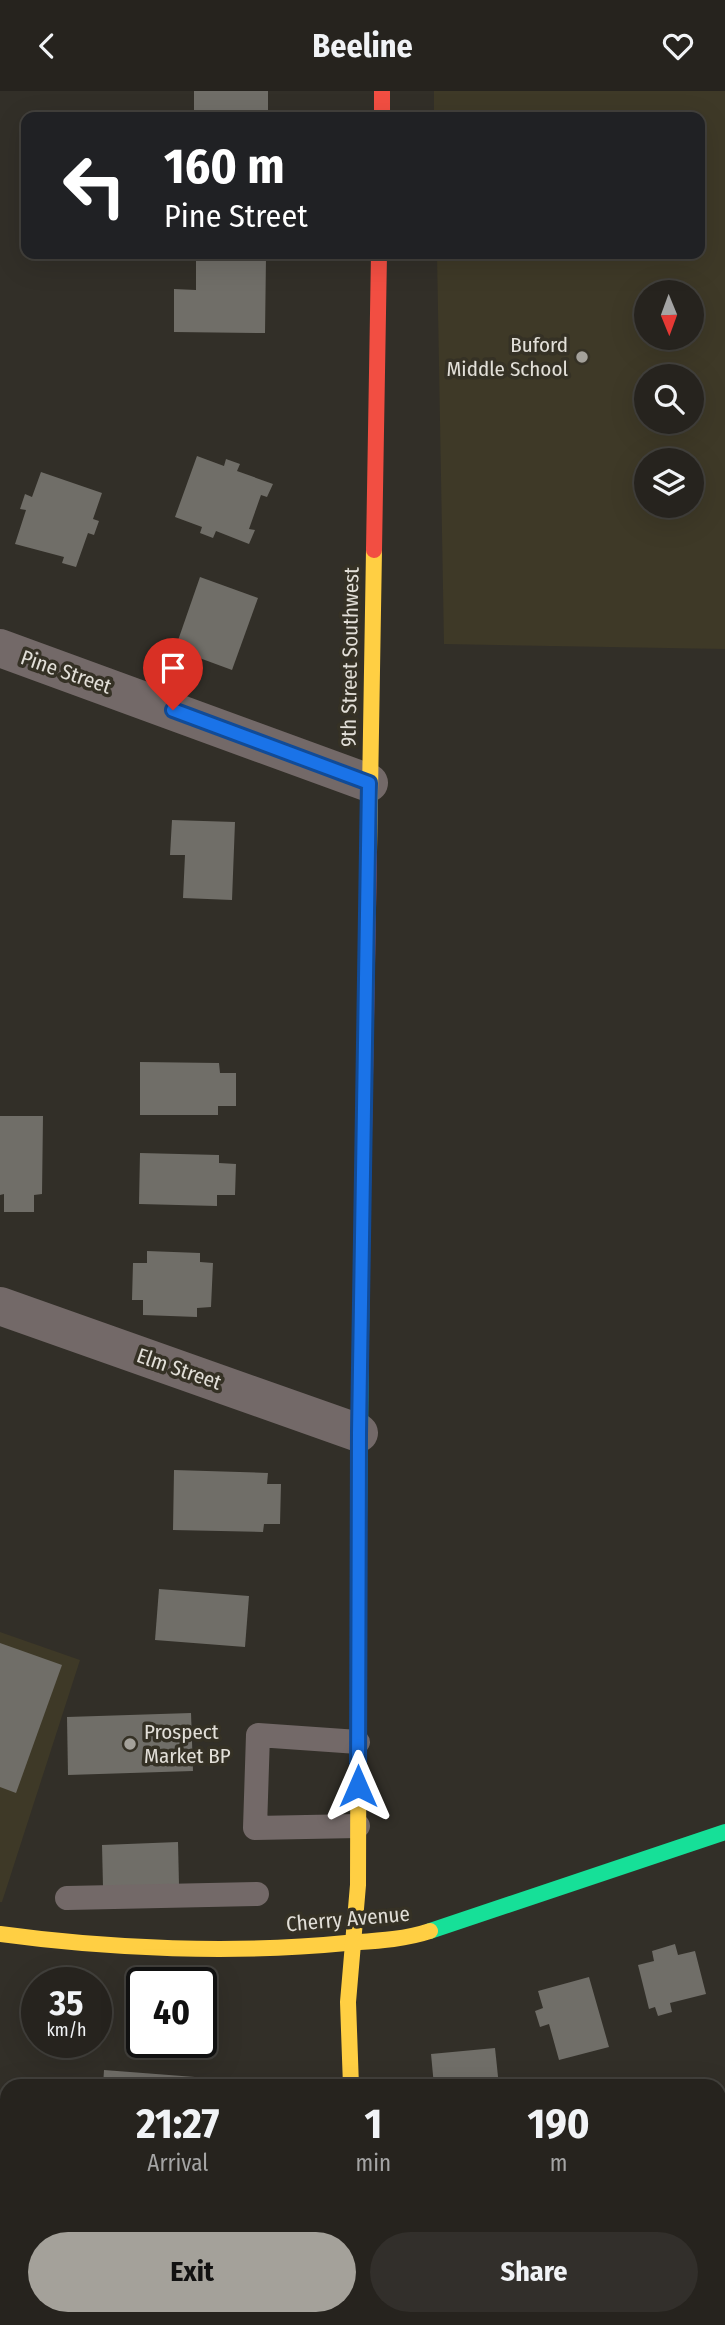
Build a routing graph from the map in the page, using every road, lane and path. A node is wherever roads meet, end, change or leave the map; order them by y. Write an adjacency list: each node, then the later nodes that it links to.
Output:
1 (382, 91): 2 (street)
2 (382, 112)
3 (379, 259): 5 (street, 9th Street Southwest)
4 (0, 648): 5 (street, Pine Street)
5 (369, 783): 7 (street, 9th Street Southwest)
6 (0, 1306): 7 (street, Elm Street)
7 (359, 1433): 8 (street, 9th Street Southwest)
8 (358, 1742): 9 (street, 9th Street Southwest); 9 (lane)
9 (358, 1826): 14 (street, 9th Street Southwest)
10 (725, 1832): 14 (street, Cherry Avenue)
11 (257, 1894): 12 (lane)
12 (67, 1898)
13 (0, 1934): 14 (street, Cherry Avenue)
14 (355, 1944): 15 (street, 9th Street Southwest)
15 (351, 2079)

